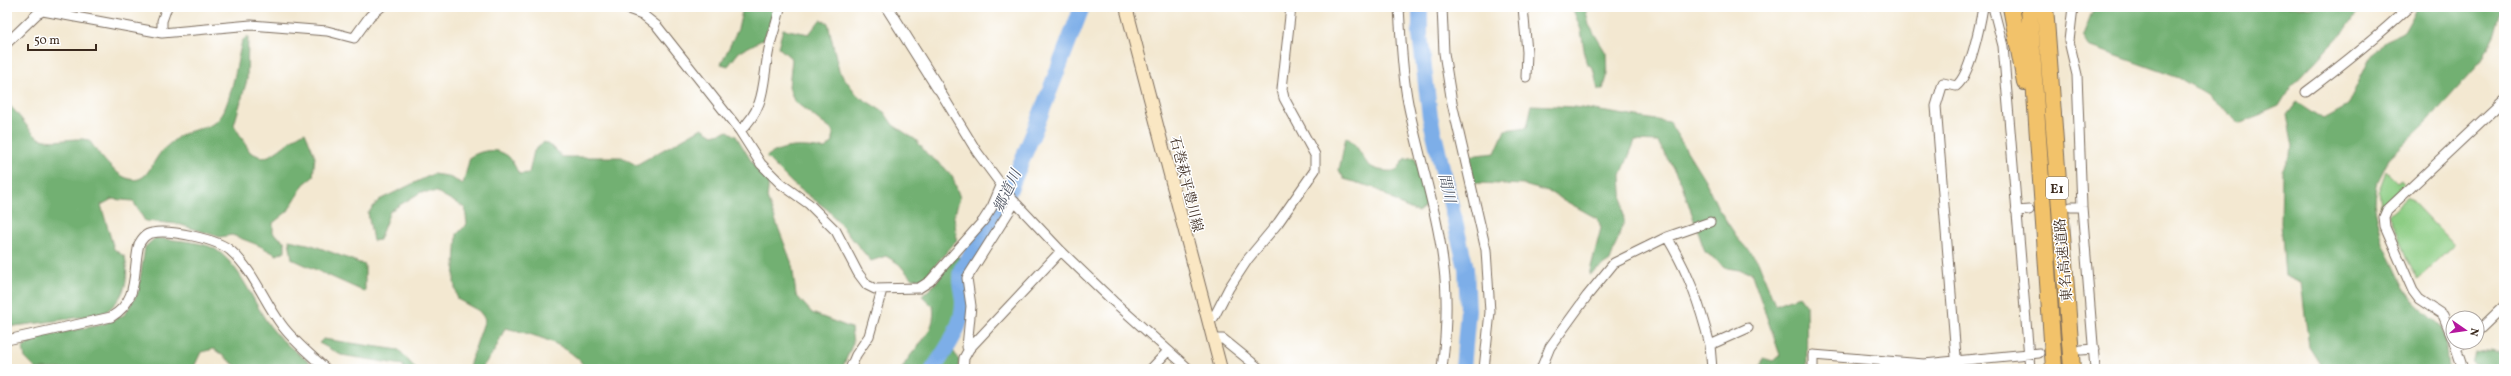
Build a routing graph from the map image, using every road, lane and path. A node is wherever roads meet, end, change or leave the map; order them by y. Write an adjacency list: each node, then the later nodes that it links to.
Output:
1 (167, 7): 18 (street)
2 (381, 7): 18 (street)
3 (623, 7): 26 (street)
4 (780, 7): 26 (street)
5 (887, 7): 23 (street)
6 (1126, 7): 40 (main road, 石巻萩平豊川線)
7 (1291, 7): 40 (street)
8 (1398, 7): 61 (street)
9 (1442, 7): 62 (street)
10 (1523, 7): 22 (street)
11 (1983, 7): 53 (street)
12 (1994, 7): 33 (street)
13 (2011, 7): 27 (highway)
14 (2029, 7): 27 (highway, 東名高速道路 / E1)
15 (2045, 7): 68 (highway, 東名高速道路 / E1)
16 (2073, 7): 19 (street)
17 (2409, 7): 24 (street)
18 (162, 33): 21 (street)
19 (2069, 41): 20 (street); 31 (street)
20 (2059, 42)
21 (7, 43)
22 (1526, 77)
23 (938, 88): 28 (street)
24 (2306, 92)
25 (2504, 100): 39 (street)
26 (740, 131): 37 (street)
27 (2038, 145): 67 (highway, 東名高速道路 / E1)
28 (1002, 187): 29 (street); 37 (street)
29 (1013, 200): 36 (street); 47 (street)
30 (2071, 207): 31 (street)
31 (2082, 207): 46 (street)
32 (2029, 210): 33 (street)
33 (2016, 211): 52 (street)
34 (1710, 222): 35 (street)
35 (1667, 237): 45 (street); 63 (street)
36 (1061, 251): 47 (street); 50 (street)
37 (882, 290): 55 (street)
38 (2504, 306): 41 (street)
39 (2445, 320)
40 (1208, 323): 43 (main road, 石巻萩平豊川線)
41 (2485, 324)
42 (1748, 328): 45 (street)
43 (1212, 339): 59 (main road, 石巻萩平豊川線); 60 (street)
44 (7, 340): 54 (street)
45 (1710, 345): 64 (street)
46 (2094, 349): 48 (street); 69 (street)
47 (969, 350): 56 (street)
48 (2081, 350)
49 (2457, 350): 70 (street)
50 (1168, 351): 57 (street); 58 (street)
51 (2039, 353): 52 (street)
52 (2028, 354): 53 (street); 66 (street)
53 (1957, 364): 65 (street)
54 (326, 369)
55 (850, 369)
56 (963, 369)
57 (1152, 369)
58 (1189, 369)
59 (1220, 369)
60 (1260, 369)
61 (1442, 369)
62 (1484, 369)
63 (1541, 369)
64 (1712, 369)
65 (1813, 369)
66 (2030, 369)
67 (2054, 369)
68 (2072, 369)
69 (2095, 369)
70 (2463, 369)

